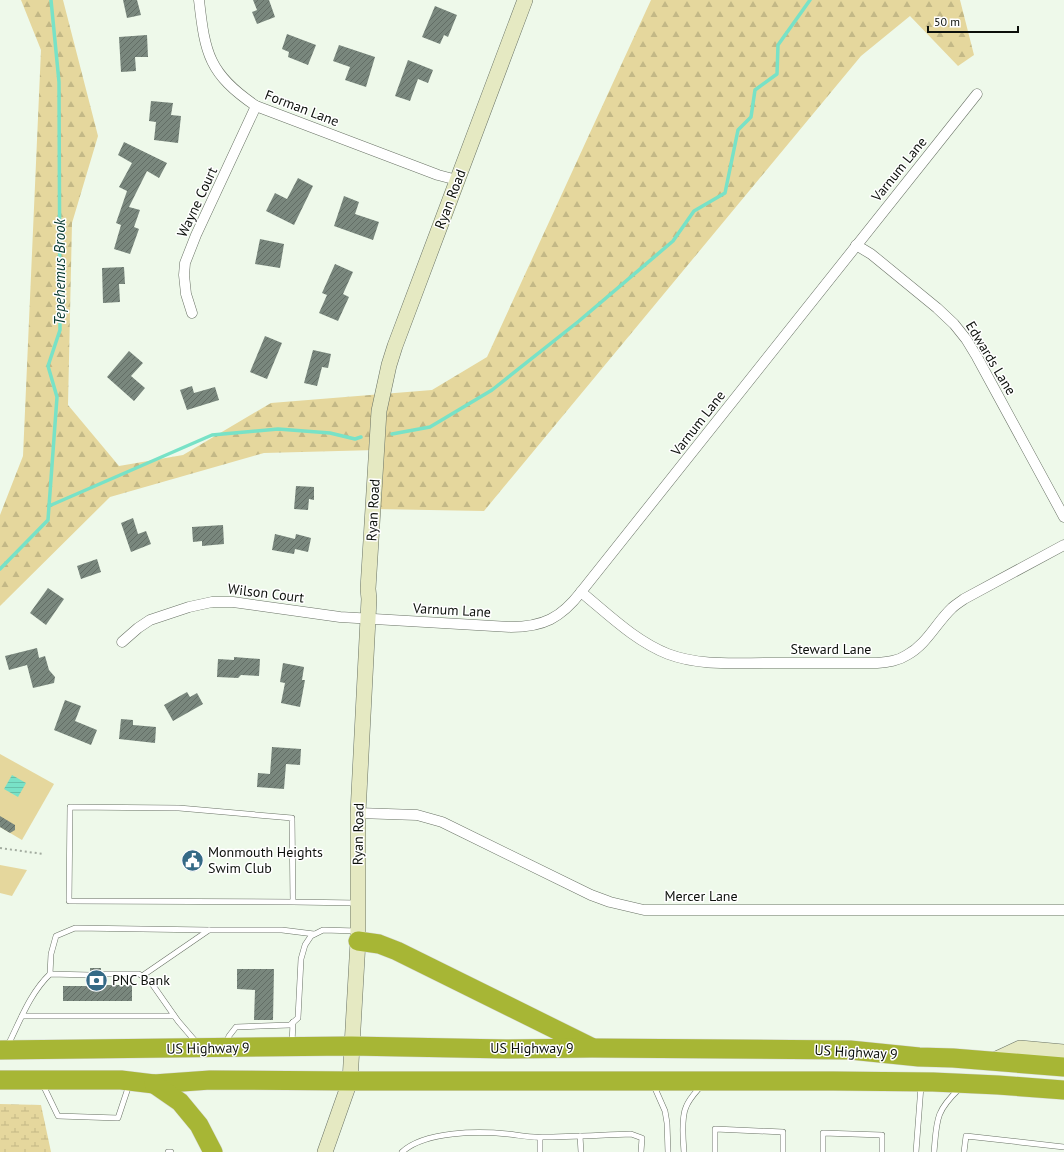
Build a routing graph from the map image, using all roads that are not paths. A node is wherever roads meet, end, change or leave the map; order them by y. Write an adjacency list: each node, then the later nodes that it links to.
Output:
1 (199, 0): 4 (street, Forman Lane)
2 (525, 0): 5 (street, Ryan Road)
3 (976, 94): 6 (street, Varnum Lane)
4 (256, 106): 5 (street, Forman Lane); 7 (street, Wayne Court)
5 (457, 180): 11 (street, Ryan Road)
6 (856, 245): 8 (street, Edwards Lane); 10 (street, Varnum Lane)
7 (192, 313)
8 (1064, 517)
9 (1064, 545): 10 (street, Steward Lane)
10 (581, 592): 11 (street, Varnum Lane)
11 (368, 619): 12 (street, Wilson Court); 13 (street, Ryan Road)
12 (122, 642)
13 (358, 813): 15 (street, Ryan Road); 16 (street, Mercer Lane)
14 (293, 902): 14 (lane); 15 (lane)
15 (358, 903): 19 (street, Ryan Road)
16 (1064, 910)
17 (209, 930): 18 (lane); 20 (lane); 23 (lane)
18 (315, 934): 19 (lane); 26 (lane)
19 (358, 936): 27 (street, Ryan Road); 31 (highway)
20 (50, 974): 21 (lane); 24 (lane)
21 (90, 974)
22 (101, 974): 23 (lane)
23 (142, 976): 25 (lane)
24 (22, 1016): 25 (lane); 32 (lane)
25 (174, 1016): 29 (lane)
26 (293, 1022): 28 (lane); 30 (lane)
27 (352, 1046): 28 (highway, US Highway 9); 31 (highway, US Highway 9); 41 (street, Ryan Road)
28 (291, 1047): 30 (highway, US Highway 9)
29 (200, 1048): 30 (highway, US Highway 9); 32 (highway, US Highway 9)
30 (225, 1048)
31 (592, 1048): 34 (highway, US Highway 9)
32 (3, 1050)
33 (1064, 1052): 34 (street)
34 (992, 1061): 35 (highway, US Highway 9)
35 (1064, 1067)
36 (0, 1080): 37 (highway, US Highway 9)
37 (40, 1080): 40 (highway, US Highway 9); 40 (lane)
38 (652, 1080): 39 (highway, US Highway 9); 41 (highway, US Highway 9); 57 (lane)
39 (705, 1080): 42 (highway, US Highway 9); 58 (lane)
40 (130, 1081): 43 (highway, US Highway 9)
41 (350, 1081): 43 (highway, US Highway 9); 52 (street, Ryan Road)
42 (921, 1083): 44 (highway, US Highway 9); 63 (lane)
43 (154, 1084): 51 (highway)
44 (964, 1084): 45 (highway, US Highway 9); 64 (lane)
45 (1064, 1090)
46 (580, 1136): 47 (lane); 55 (lane); 56 (lane)
47 (540, 1138): 53 (lane); 54 (lane)
48 (1064, 1147): 65 (lane)
49 (168, 1152): 50 (lane)
50 (171, 1152)
51 (213, 1152)
52 (325, 1152)
53 (402, 1152)
54 (540, 1152)
55 (581, 1152)
56 (641, 1152)
57 (668, 1152)
58 (684, 1152)
59 (715, 1152): 60 (lane)
60 (783, 1152)
61 (823, 1152): 62 (lane)
62 (882, 1152)
63 (916, 1152)
64 (934, 1152)
65 (964, 1152)

